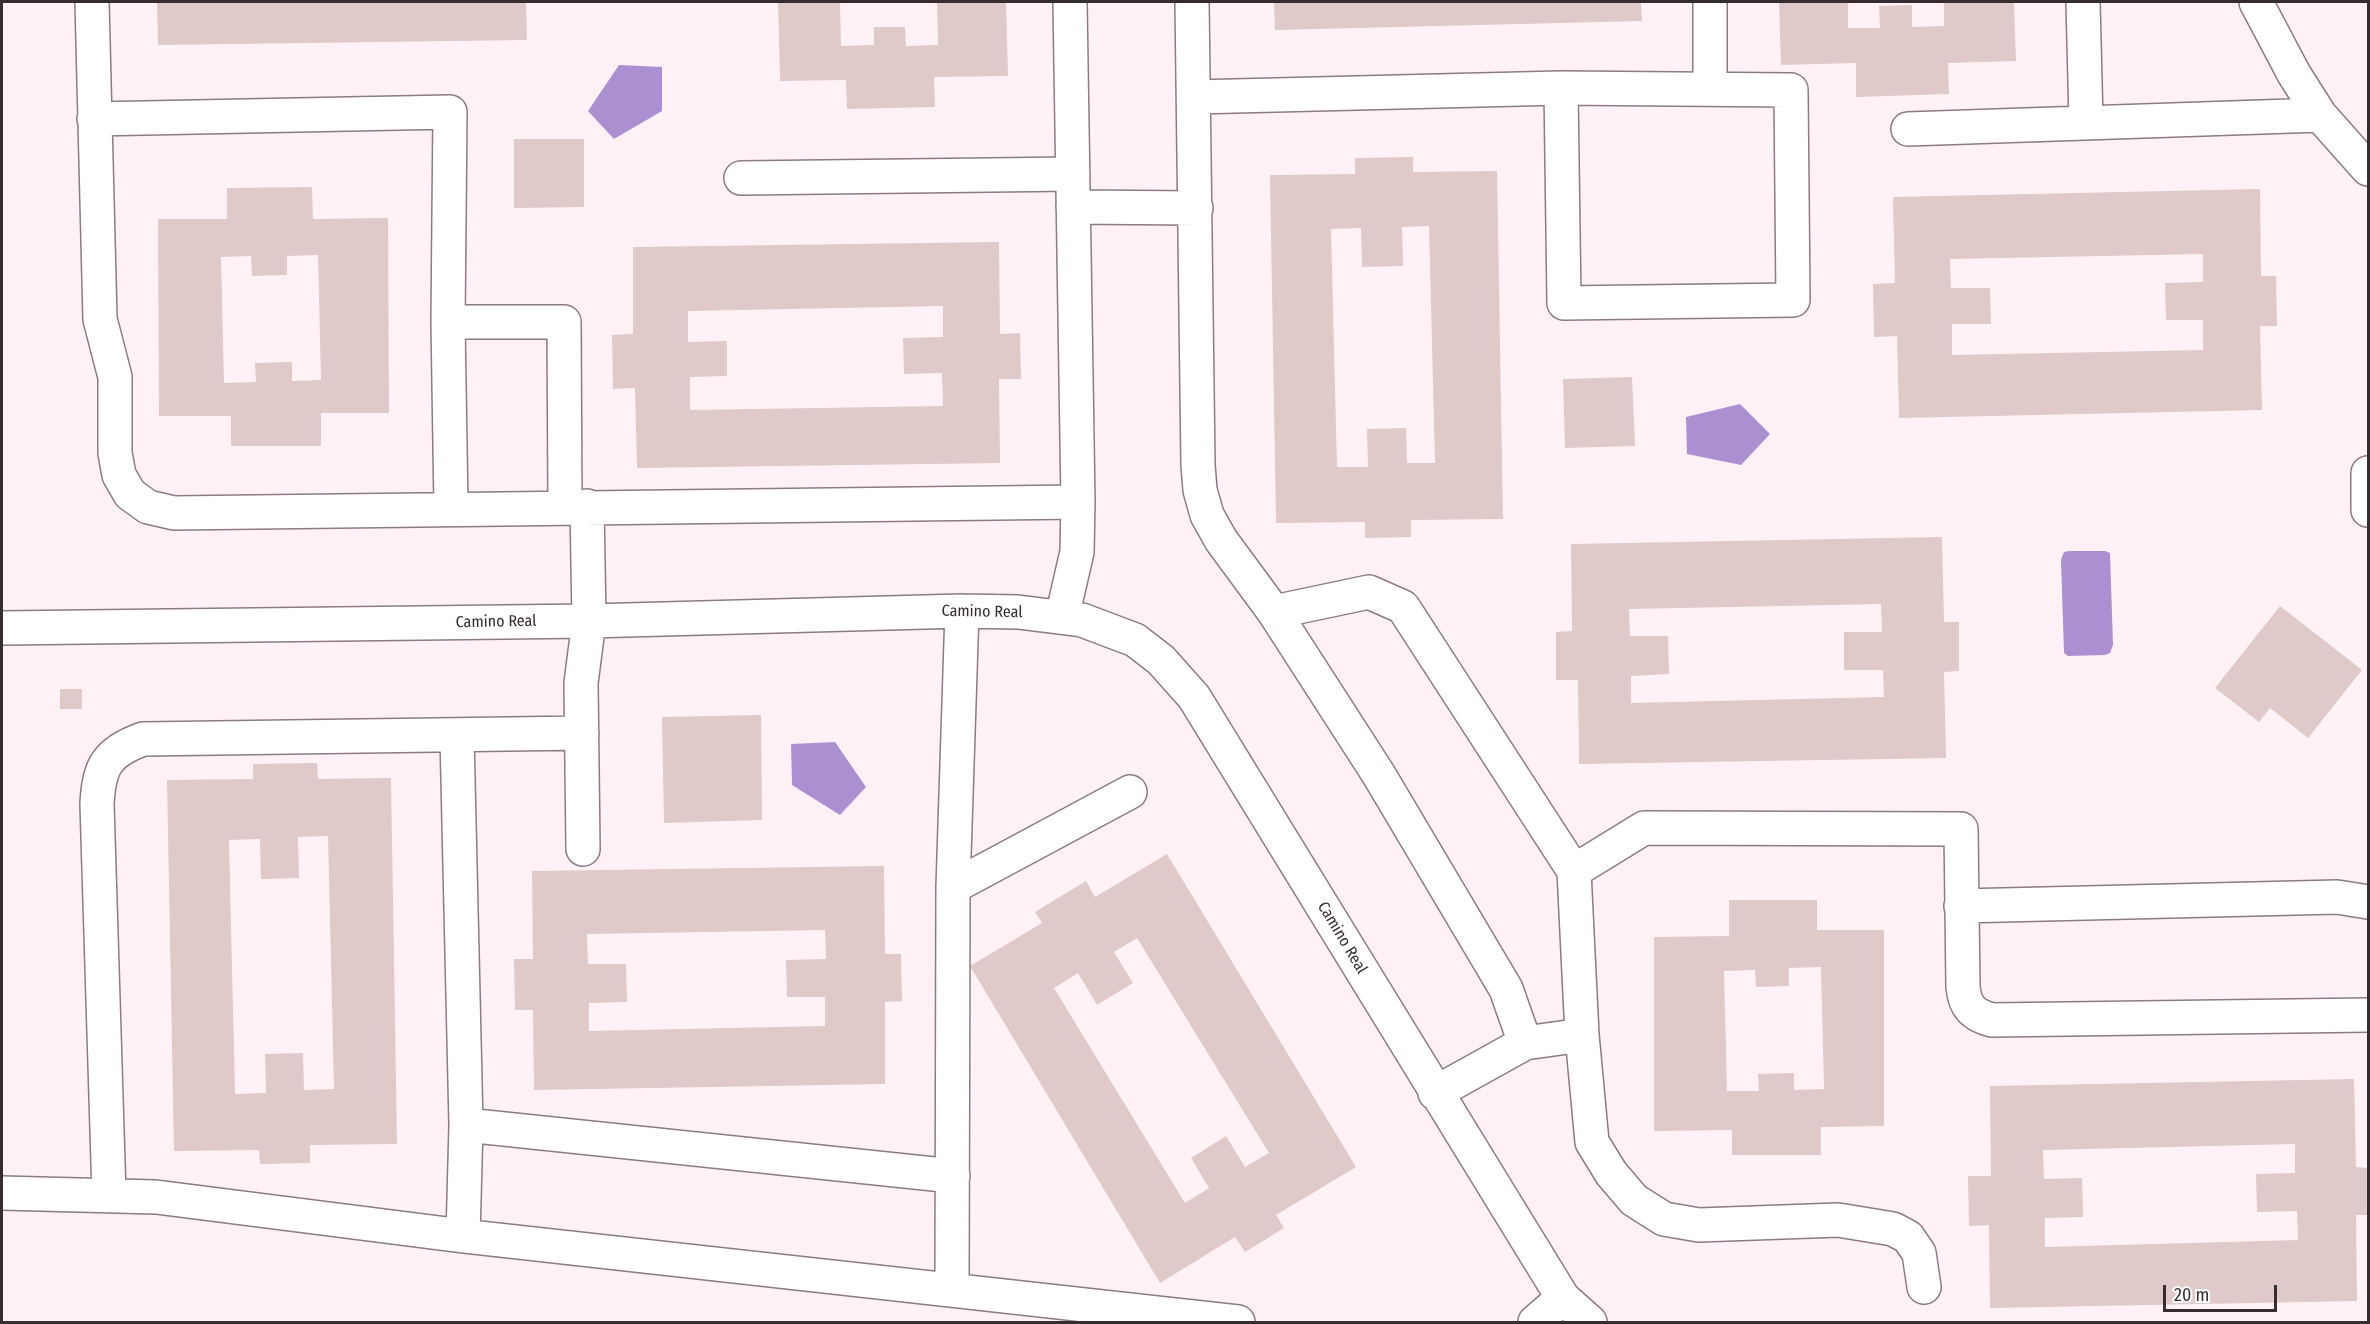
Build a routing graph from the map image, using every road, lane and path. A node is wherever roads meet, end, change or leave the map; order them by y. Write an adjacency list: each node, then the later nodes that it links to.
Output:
1 (92, 2): 11 (street)
2 (1070, 2): 15 (street)
3 (1192, 2): 9 (street)
4 (1710, 2): 8 (street)
5 (2084, 2): 12 (street)
6 (2256, 2): 10 (street)
7 (1561, 88): 8 (street); 8 (street); 9 (street)
8 (1710, 89)
9 (1194, 97): 18 (street)
10 (2320, 116): 12 (street); 14 (street)
11 (94, 119): 19 (street); 24 (street)
12 (2086, 122): 13 (street)
13 (1908, 129)
14 (2368, 169)
15 (1073, 174): 16 (street); 17 (street)
16 (741, 178)
17 (1073, 207): 18 (street); 22 (street)
18 (1197, 208): 27 (street)
19 (448, 322): 23 (street); 24 (street)
20 (2368, 473): 21 (street)
21 (2368, 481): 25 (street)
22 (1078, 502): 23 (street); 28 (street)
23 (576, 506): 24 (street); 29 (street)
24 (451, 508)
25 (2368, 510)
26 (962, 611): 28 (street, Camino Real); 29 (street, Camino Real); 36 (street)
27 (1274, 612): 35 (street); 41 (street)
28 (1062, 617): 42 (street, Camino Real)
29 (589, 621): 30 (street, Camino Real); 31 (street)
30 (2, 628)
31 (582, 733): 32 (street); 34 (street)
32 (457, 736): 43 (street); 46 (street)
33 (1130, 792): 36 (street)
34 (584, 849)
35 (1574, 871): 38 (street); 40 (street)
36 (953, 887): 44 (street)
37 (2368, 902): 38 (street)
38 (1961, 906): 39 (street)
39 (2368, 1015)
40 (1582, 1035): 41 (street); 48 (street)
41 (1525, 1043): 42 (street)
42 (1435, 1093): 50 (street, Camino Real)
43 (466, 1125): 44 (street); 47 (street)
44 (953, 1176): 49 (street)
45 (2, 1193): 46 (street)
46 (109, 1195): 47 (street)
47 (463, 1236): 49 (street)
48 (1924, 1287)
49 (952, 1289): 51 (street)
50 (1563, 1298): 52 (street); 53 (street, Camino Real)
51 (1238, 1323)
52 (1535, 1323)
53 (1590, 1323)

